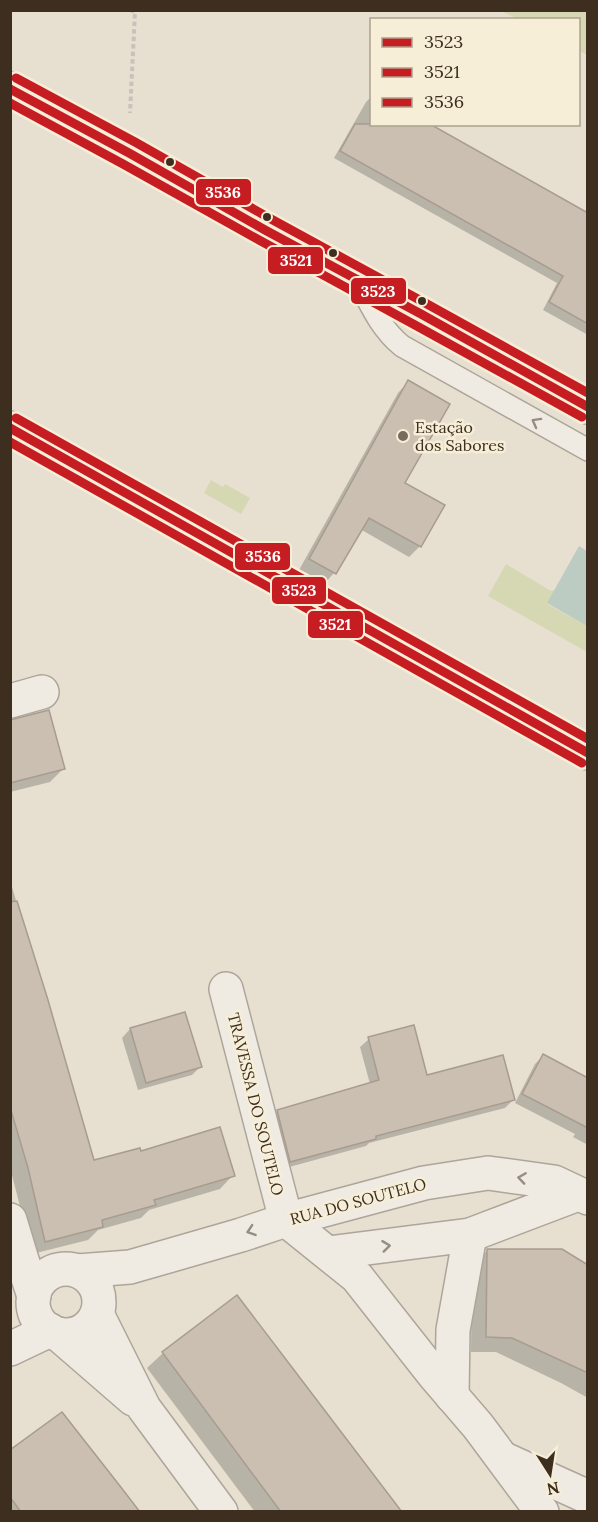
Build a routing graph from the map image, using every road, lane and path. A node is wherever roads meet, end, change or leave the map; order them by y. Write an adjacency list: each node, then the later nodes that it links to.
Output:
1 (130, 10): 3 (path)
2 (10, 89): 3 (street)
3 (129, 153): 4 (street)
4 (357, 280): 5 (street); 7 (lane, one-way to 4)
5 (588, 407)
6 (10, 428): 10 (street)
7 (588, 450)
8 (42, 692): 9 (street)
9 (10, 701)
10 (588, 753)
11 (226, 989): 14 (street, TRAVESSA DO SOUTELO)
12 (583, 1196): 14 (street, RUA DO SOUTELO, one-way to 14); 15 (street)
13 (10, 1220): 19 (street)
14 (286, 1220): 16 (street); 17 (street, RUA DO SOUTELO, one-way to 17)
15 (470, 1234): 16 (street, one-way to 15); 23 (street)
16 (328, 1253): 23 (street)
17 (130, 1267): 18 (street, RUA DO SOUTELO); 20 (street)
18 (78, 1272): 19 (street); 20 (street)
19 (26, 1307): 21 (street)
20 (98, 1310): 21 (street); 24 (street)
21 (54, 1332): 22 (street); 24 (street)
22 (10, 1349)
23 (452, 1396): 25 (street)
24 (144, 1408): 27 (street)
25 (502, 1458): 26 (street); 28 (street)
26 (588, 1497)
27 (221, 1512)
28 (542, 1512)

